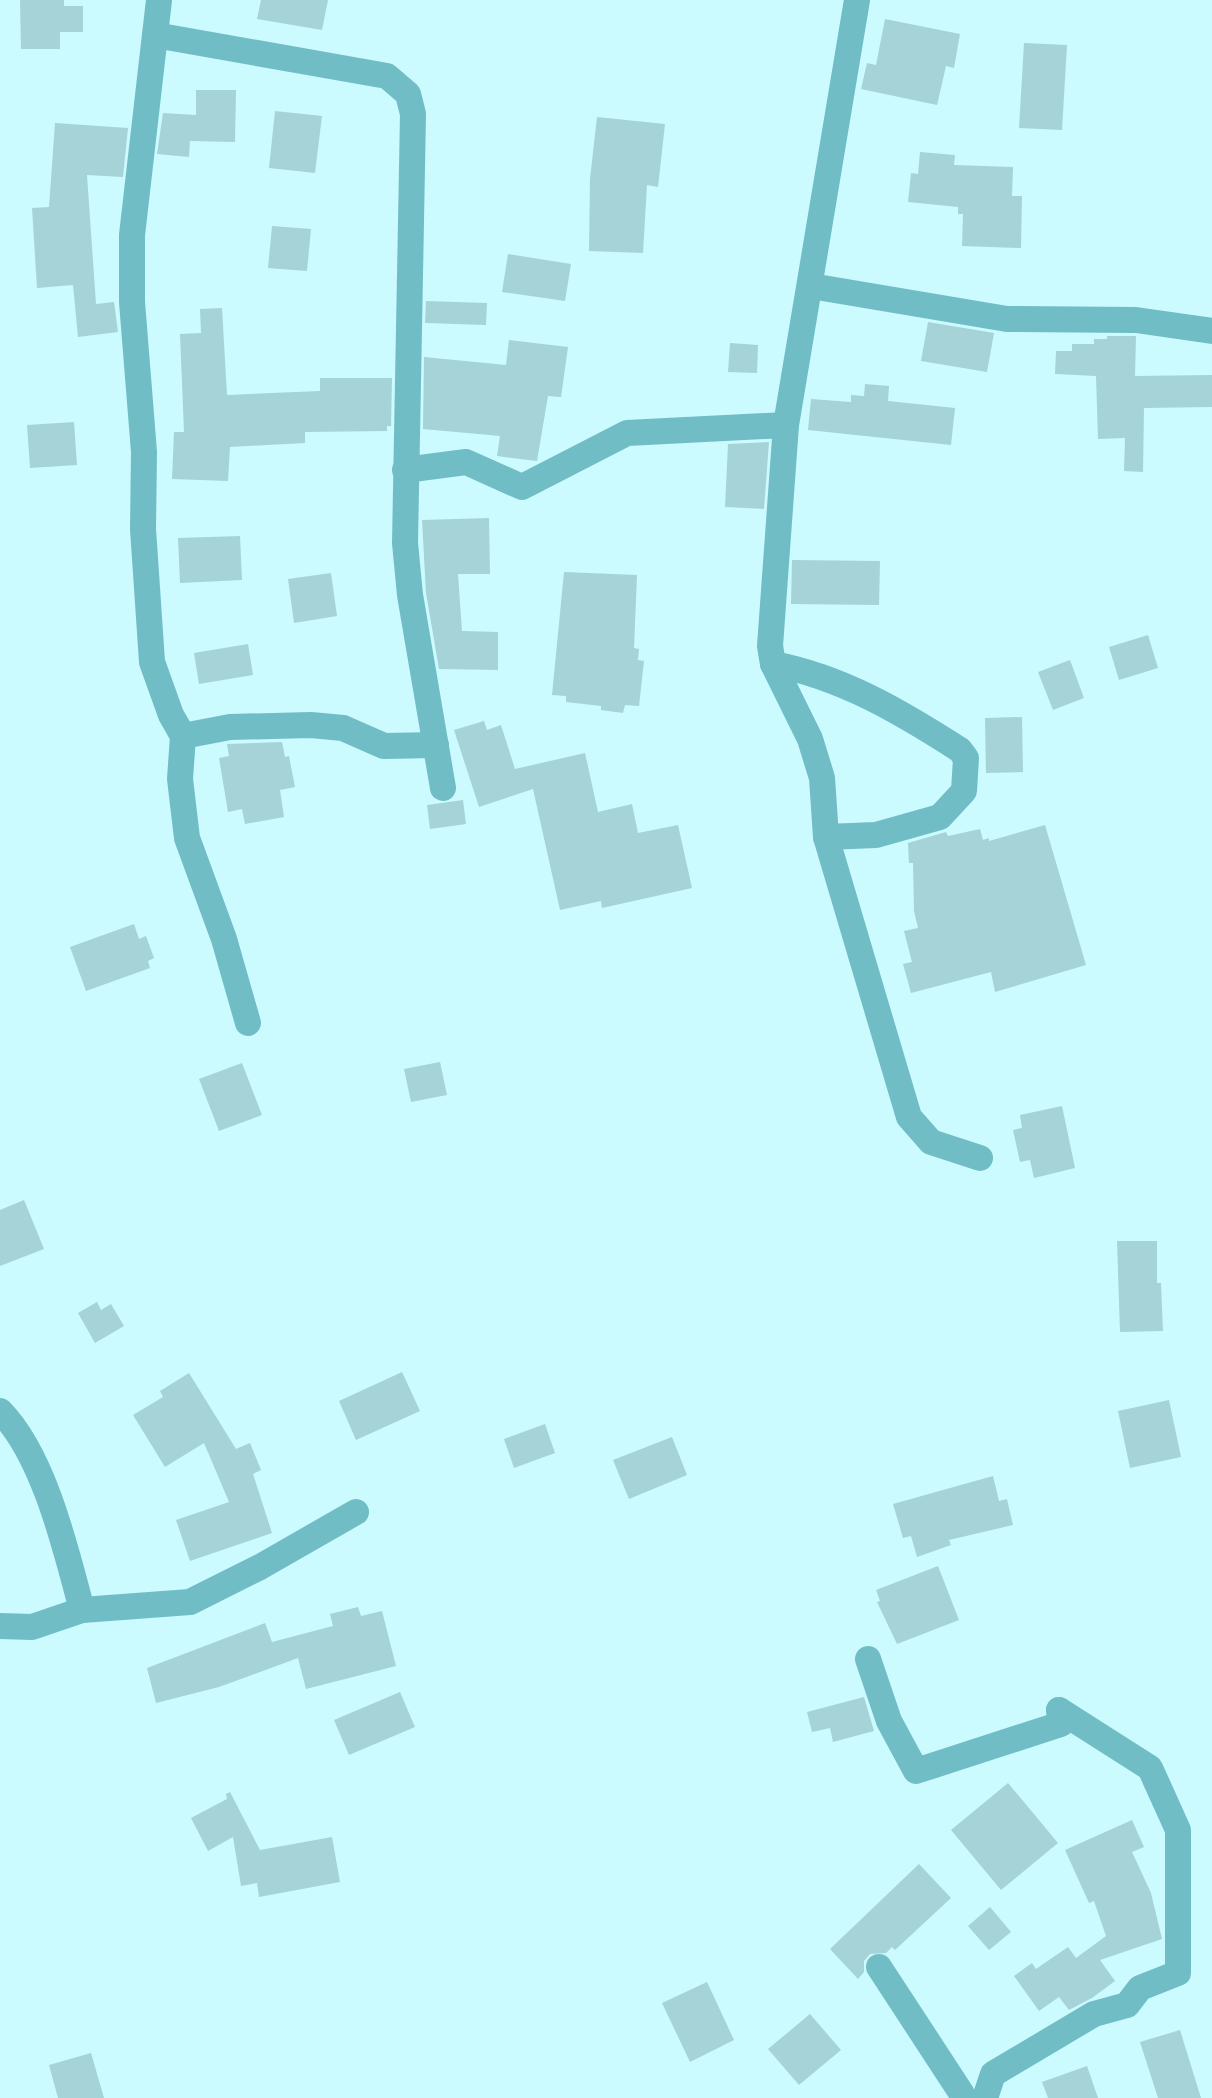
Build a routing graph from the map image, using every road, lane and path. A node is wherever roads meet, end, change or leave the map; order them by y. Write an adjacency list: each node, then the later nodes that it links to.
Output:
1 (159, 0): 3 (street)
2 (857, 0): 4 (street)
3 (155, 35): 7 (street); 9 (street)
4 (811, 286): 5 (street); 6 (street)
5 (1212, 331)
6 (786, 425): 7 (street); 8 (street)
7 (405, 470): 10 (street)
8 (773, 664): 12 (street); 12 (street)
9 (183, 736): 10 (street); 13 (street)
10 (436, 745): 11 (street)
11 (443, 788)
12 (826, 837): 14 (street)
13 (248, 1023)
14 (980, 1158)
15 (0, 1411): 17 (street)
16 (356, 1512): 17 (street)
17 (82, 1610): 18 (street)
18 (0, 1626)
19 (868, 1659): 21 (street)
20 (879, 1967): 21 (street)
21 (964, 2097)

